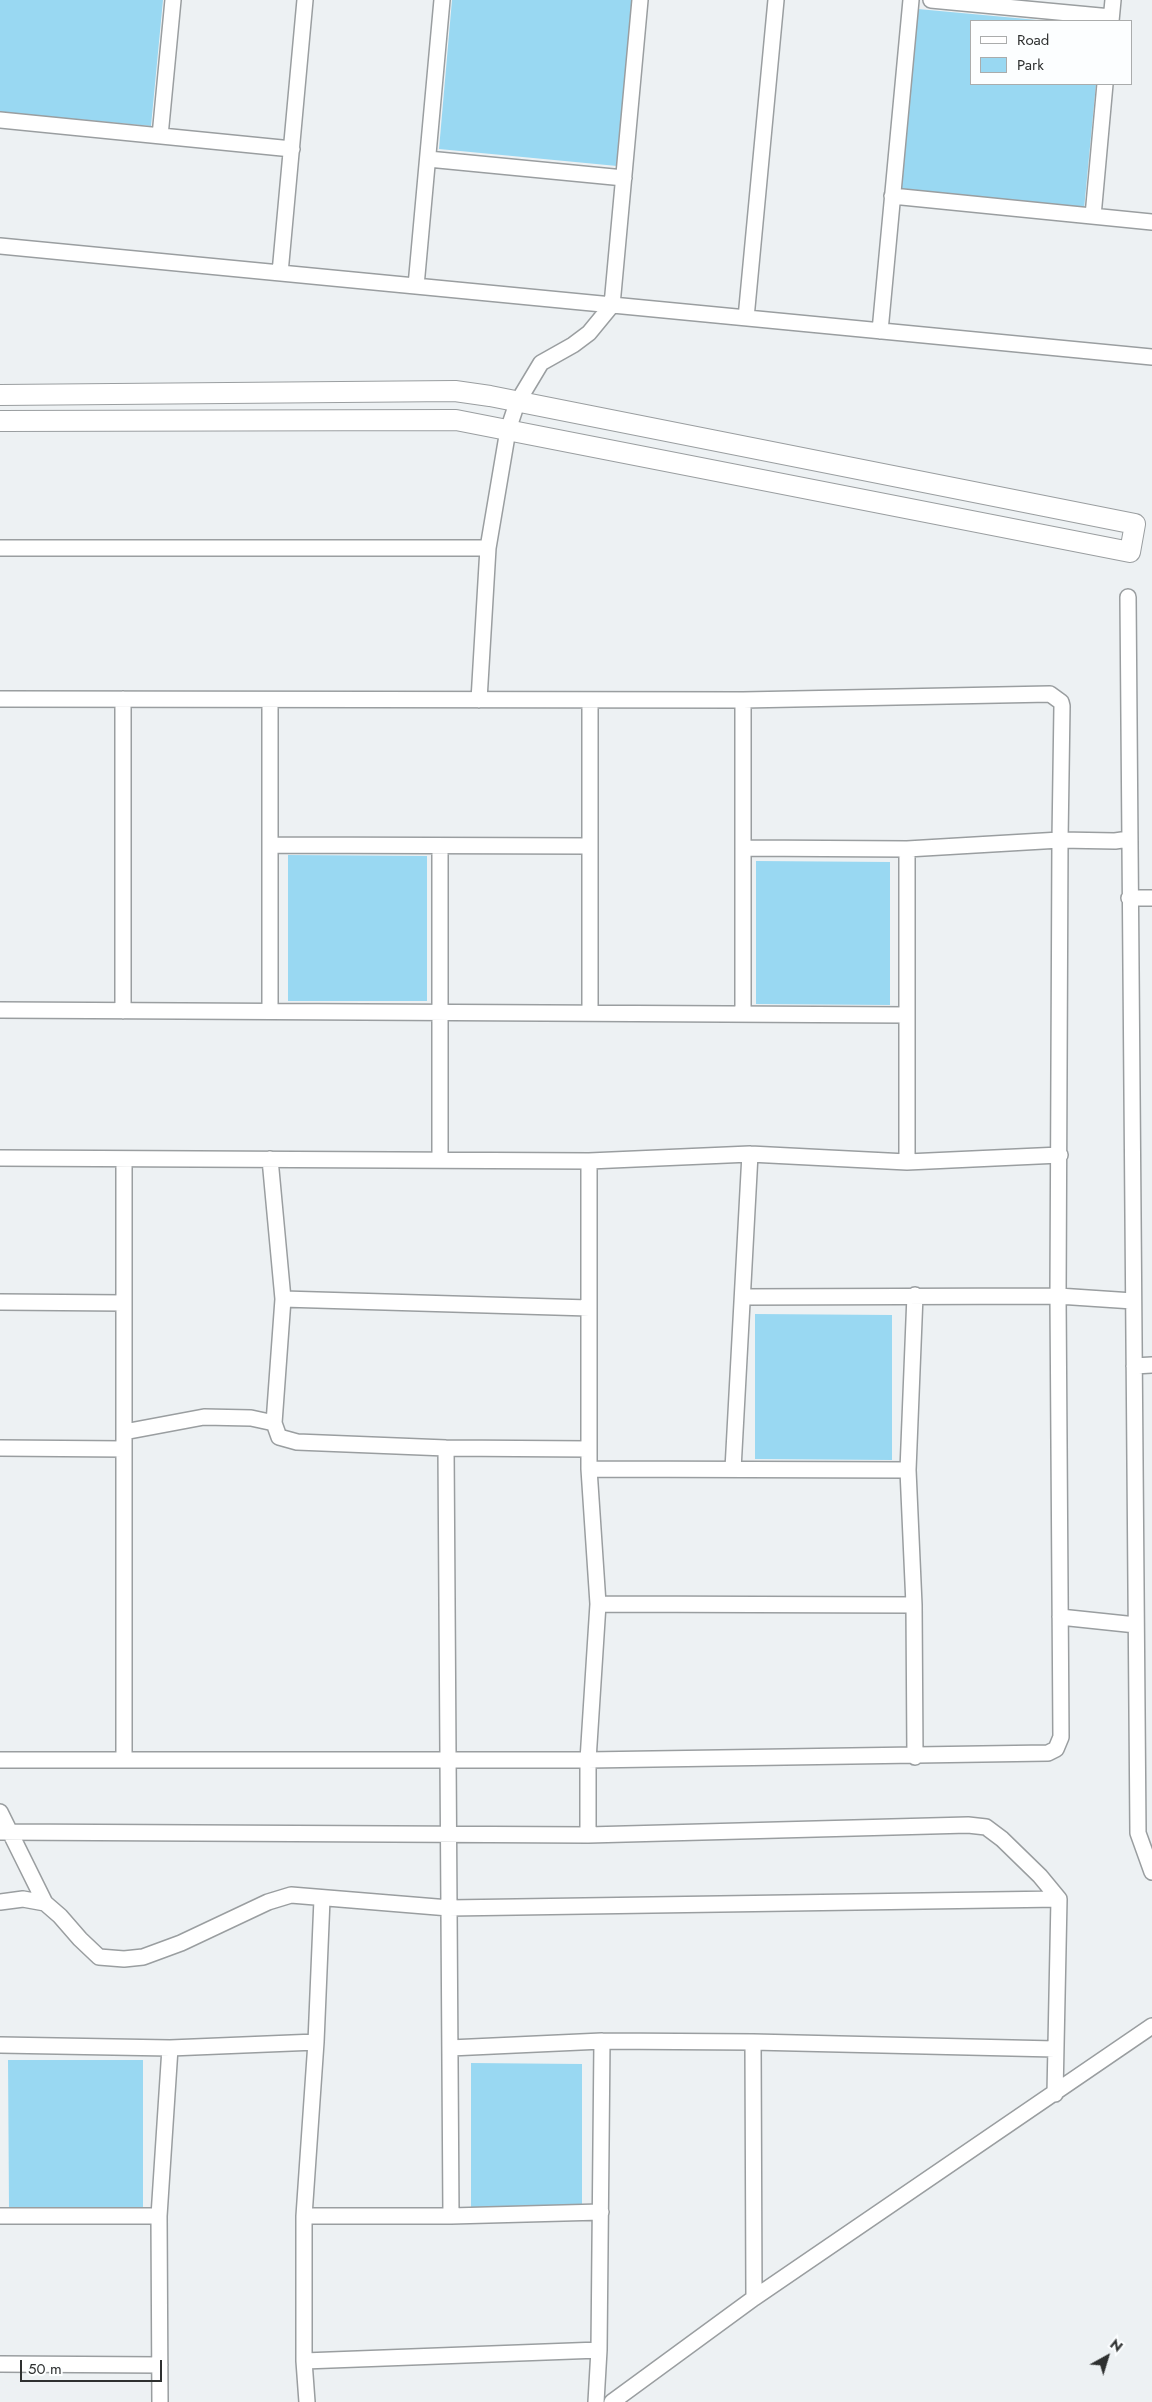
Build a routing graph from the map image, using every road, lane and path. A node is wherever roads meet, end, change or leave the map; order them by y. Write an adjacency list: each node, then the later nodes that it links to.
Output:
1 (173, 0): 12 (street)
2 (306, 0): 13 (street)
3 (442, 0): 14 (street)
4 (640, 0): 15 (street)
5 (776, 0): 23 (street)
6 (911, 0): 16 (street)
7 (931, 0): 9 (street)
8 (1113, 0): 9 (street)
9 (1111, 19)
10 (1105, 85): 17 (street)
11 (0, 120): 12 (street)
12 (160, 136): 13 (street)
13 (292, 149): 20 (street)
14 (428, 159): 15 (street); 21 (street)
15 (624, 178): 22 (street)
16 (892, 196): 17 (street); 24 (street)
17 (1093, 216): 18 (street)
18 (1152, 222)
19 (0, 246): 20 (street)
20 (280, 273): 21 (street)
21 (416, 286): 22 (street)
22 (612, 305): 23 (street); 27 (street)
23 (746, 318): 24 (street)
24 (880, 331): 25 (street)
25 (1152, 357)
26 (0, 395): 27 (street)
27 (517, 403): 29 (street); 29 (street)
28 (0, 421): 29 (street)
29 (508, 430): 31 (street)
30 (0, 548): 31 (street)
31 (488, 548): 36 (street)
32 (1128, 597): 39 (street)
33 (0, 699): 34 (street)
34 (123, 699): 35 (street); 49 (street)
35 (270, 700): 36 (street); 41 (street)
36 (479, 700): 37 (street)
37 (590, 700): 38 (street); 43 (street)
38 (743, 700): 40 (street); 44 (street)
39 (1129, 839): 40 (street); 46 (street)
40 (1060, 840): 45 (street); 56 (street)
41 (270, 845): 42 (street); 50 (street)
42 (440, 846): 43 (street); 51 (street)
43 (590, 846): 52 (street)
44 (743, 848): 45 (street); 53 (street)
45 (907, 849): 54 (street)
46 (1129, 898): 47 (street); 67 (street)
47 (1152, 898)
48 (0, 1010): 49 (street)
49 (123, 1011): 50 (street)
50 (270, 1011): 51 (street)
51 (440, 1012): 52 (street); 60 (street)
52 (590, 1013): 53 (street)
53 (743, 1014): 54 (street)
54 (907, 1015): 62 (street)
55 (750, 1154): 61 (street); 62 (street); 65 (street)
56 (1060, 1155): 62 (street); 64 (street)
57 (0, 1158): 58 (street)
58 (124, 1159): 59 (street); 69 (street)
59 (270, 1160): 60 (street); 66 (street)
60 (440, 1160): 61 (street)
61 (589, 1161): 70 (street)
62 (907, 1162)
63 (915, 1295): 64 (street); 65 (street); 81 (street)
64 (1058, 1296): 67 (street); 84 (street)
65 (743, 1297): 80 (street)
66 (283, 1299): 70 (street); 73 (street)
67 (1133, 1301): 72 (street)
68 (0, 1302): 69 (street)
69 (124, 1303): 74 (street)
70 (589, 1308): 78 (street)
71 (1152, 1365): 72 (street)
72 (1134, 1366): 85 (street)
73 (274, 1423): 74 (street); 76 (street)
74 (124, 1432): 77 (street)
75 (0, 1448): 77 (street)
76 (446, 1448): 78 (street); 89 (street)
77 (124, 1449): 88 (street)
78 (588, 1449): 79 (street)
79 (588, 1469): 80 (street); 82 (street)
80 (734, 1469): 81 (street)
81 (908, 1470): 83 (street)
82 (598, 1604): 83 (street); 90 (street)
83 (914, 1605): 86 (street)
84 (1060, 1616): 85 (street); 86 (street)
85 (1136, 1625): 95 (street)
86 (915, 1757): 90 (street)
87 (0, 1760): 88 (street)
88 (124, 1760): 89 (street)
89 (448, 1760): 90 (street); 93 (street)
90 (588, 1760): 94 (street)
91 (0, 1812): 92 (street)
92 (4, 1832): 93 (street); 99 (street)
93 (448, 1834): 94 (street); 100 (street)
94 (588, 1835): 97 (street)
95 (1152, 1872)
96 (322, 1899): 99 (street); 100 (street); 104 (street)
97 (1059, 1899): 100 (street); 109 (street)
98 (0, 1902): 99 (street)
99 (45, 1903)
100 (449, 1908): 108 (street)
101 (1152, 2026): 110 (street)
102 (0, 2034): 106 (street)
103 (602, 2041): 105 (street); 108 (street); 111 (street)
104 (316, 2042): 107 (street); 114 (street)
105 (753, 2042): 109 (street); 116 (street)
106 (0, 2045): 107 (street)
107 (170, 2048): 113 (street)
108 (450, 2048): 115 (street)
109 (1055, 2049): 110 (street)
110 (1055, 2094): 116 (street)
111 (601, 2212): 115 (street); 117 (street)
112 (0, 2216): 113 (street)
113 (159, 2216): 120 (street)
114 (304, 2216): 115 (street); 118 (street)
115 (451, 2216)
116 (754, 2298): 124 (street)
117 (599, 2350): 118 (street); 123 (street)
118 (304, 2361): 122 (street)
119 (0, 2364): 120 (street)
120 (160, 2365): 121 (street)
121 (160, 2402)
122 (307, 2402)
123 (596, 2402)
124 (612, 2402)

